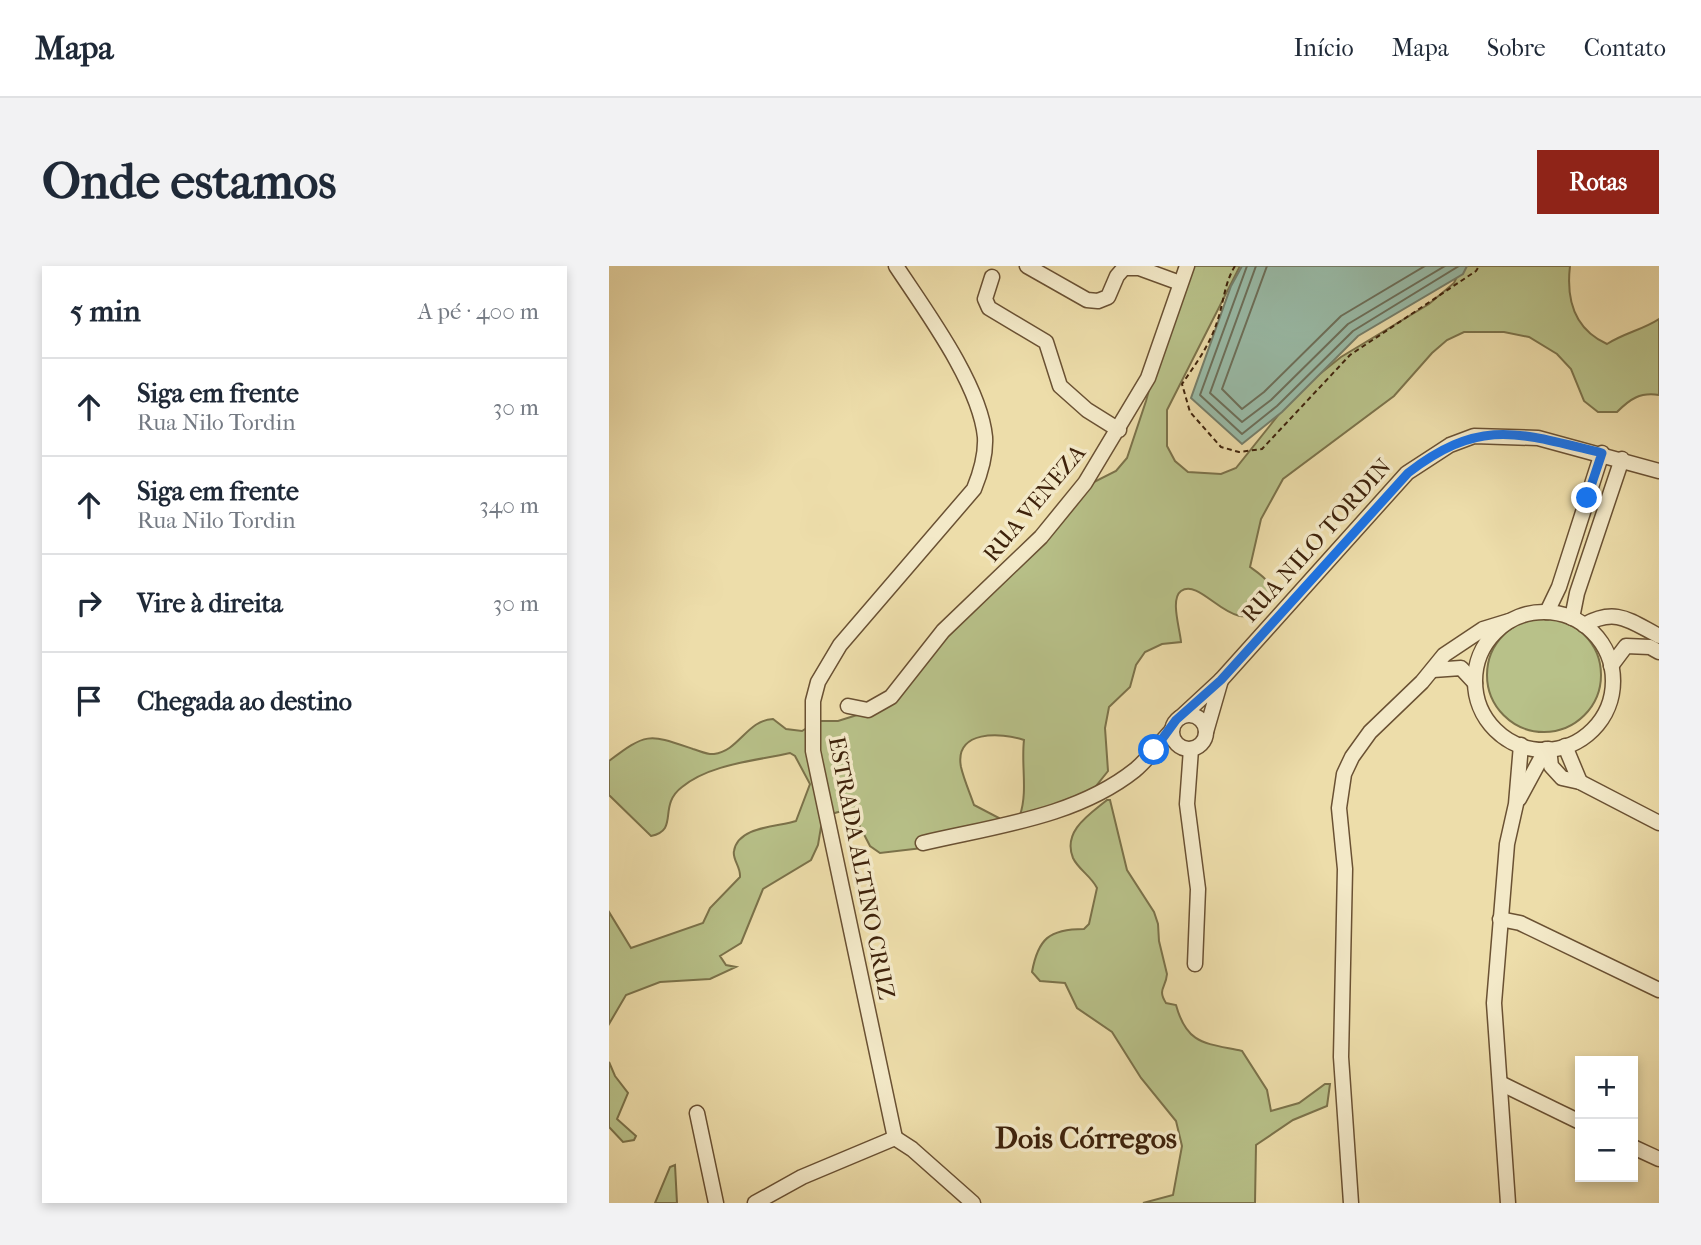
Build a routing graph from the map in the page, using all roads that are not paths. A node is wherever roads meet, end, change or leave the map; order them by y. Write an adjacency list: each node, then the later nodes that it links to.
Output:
1 (897, 266): 37 (street, ESTRADA ALTINO CRUZ)
2 (1027, 266): 5 (street)
3 (1187, 266): 5 (street, RUA VENEZA)
4 (992, 277): 6 (street)
5 (1180, 283): 6 (street, RUA VENEZA)
6 (1119, 430): 19 (street, RUA VENEZA)
7 (1602, 453): 8 (street, RUA NILO TORDIN); 10 (street); 17 (street, RUA NILO TORDIN)
8 (1622, 459): 9 (street, RUA NILO TORDIN); 12 (street)
9 (1659, 471)
10 (1547, 612): 11 (street); 12 (street)
11 (1509, 621): 16 (street); 18 (street)
12 (1578, 621): 13 (street); 15 (street)
13 (1659, 636)
14 (1659, 652): 15 (street)
15 (1611, 666): 24 (street)
16 (1433, 670): 18 (street); 43 (street)
17 (1221, 680): 20 (street, RUA NILO TORDIN); 22 (street, RUA NILO TORDIN)
18 (1475, 683): 23 (street)
19 (848, 706)
20 (1181, 717): 21 (street); 22 (street)
21 (1171, 730): 25 (street); 30 (street)
22 (1206, 732): 25 (street)
23 (1521, 745): 26 (street); 28 (street)
24 (1565, 746): 26 (street); 27 (street)
25 (1191, 749): 32 (street)
26 (1547, 749): 27 (street); 28 (street)
27 (1580, 782): 29 (street)
28 (1516, 804): 31 (street)
29 (1659, 823)
30 (923, 843)
31 (1500, 919): 33 (street); 34 (street)
32 (1195, 964)
33 (1659, 990)
34 (1502, 1084): 36 (street); 44 (street)
35 (697, 1113): 40 (street)
36 (1575, 1120)
37 (895, 1138): 41 (street); 42 (street)
38 (1638, 1149): 39 (street)
39 (1659, 1159)
40 (716, 1203)
41 (755, 1203)
42 (973, 1203)
43 (1351, 1203)
44 (1508, 1203)

